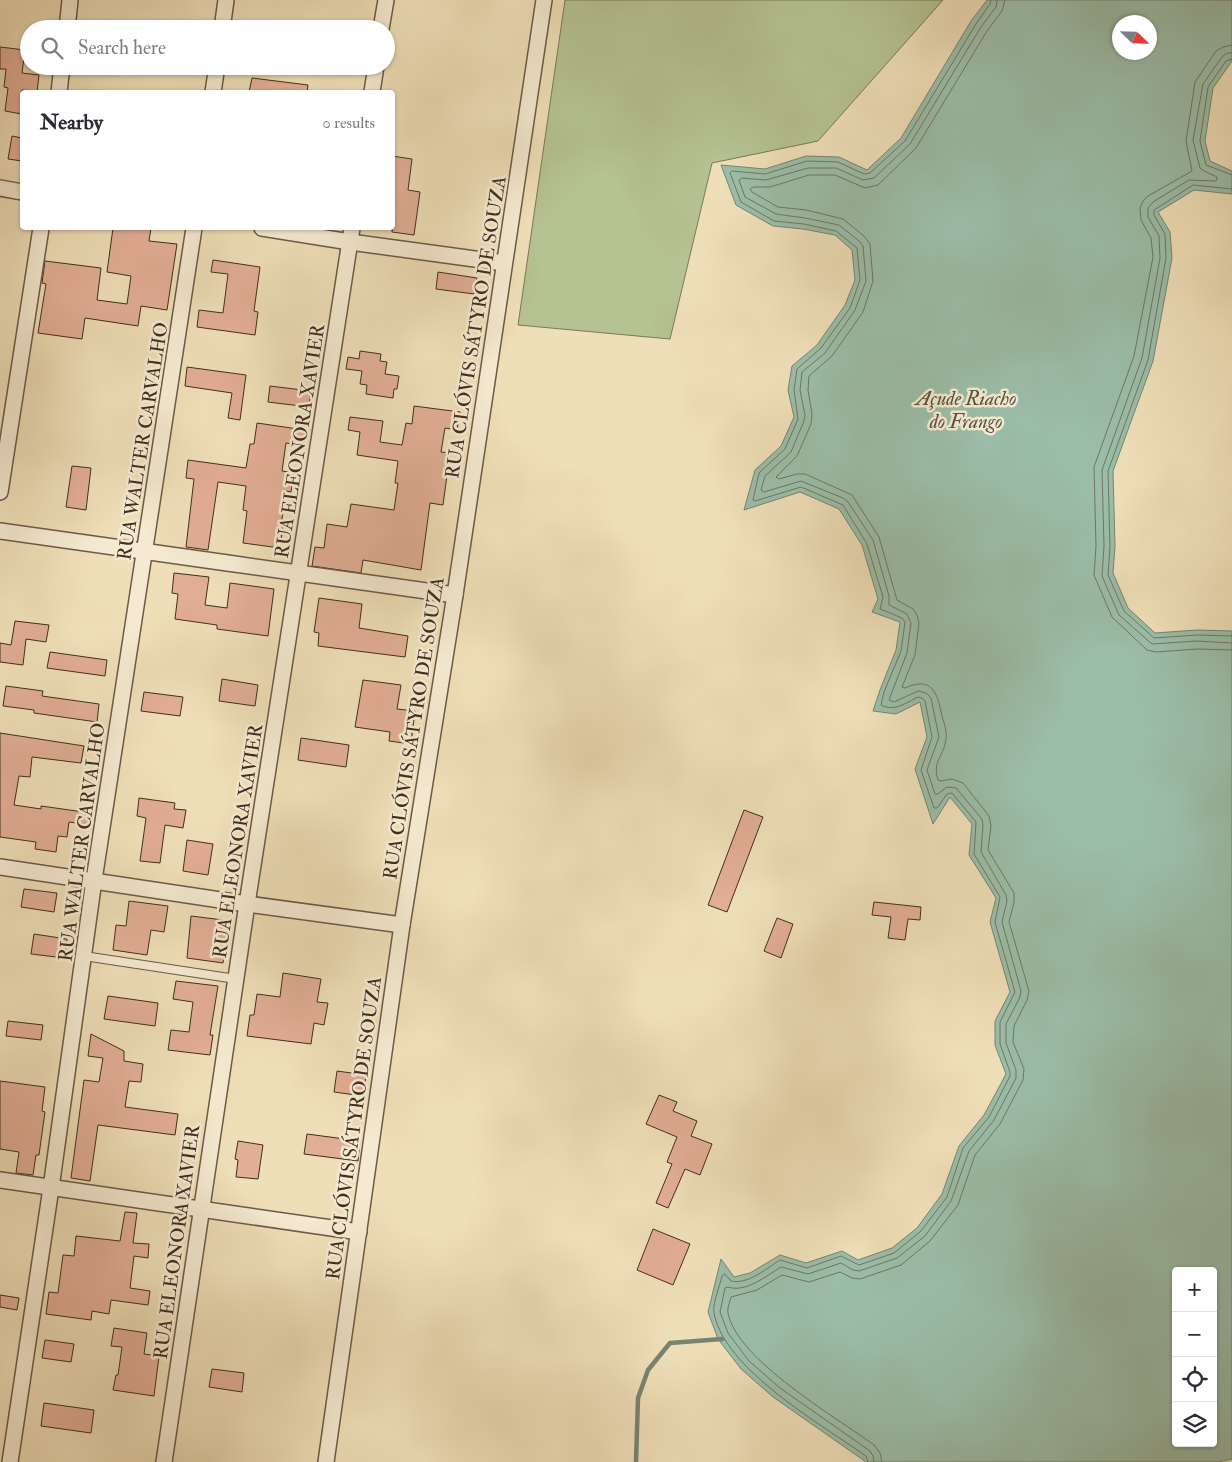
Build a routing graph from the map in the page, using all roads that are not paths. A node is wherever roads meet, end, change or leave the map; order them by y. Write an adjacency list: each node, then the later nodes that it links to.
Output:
1 (70, 0): 5 (street)
2 (226, 0): 6 (street)
3 (386, 0): 7 (street)
4 (544, 0): 20 (street, RUA CLÓVIS SÁTYRO DE SOUZA)
5 (68, 20)
6 (223, 20)
7 (383, 20)
8 (61, 75): 11 (street)
9 (215, 75): 12 (street)
10 (375, 75): 13 (street)
11 (59, 90)
12 (213, 90)
13 (372, 90)
14 (0, 188): 15 (street)
15 (20, 192)
16 (41, 230): 21 (street)
17 (194, 230): 23 (street, RUA WALTER CARVALHO)
18 (287, 230): 19 (street)
19 (351, 235): 20 (street); 24 (street, RUA ELEONORA XAVIER)
20 (504, 263): 25 (street, RUA CLÓVIS SÁTYRO DE SOUZA)
21 (0, 492)
22 (0, 531): 23 (street)
23 (145, 550): 24 (street); 27 (street, RUA WALTER CARVALHO)
24 (299, 574): 25 (street); 28 (street, RUA ELEONORA XAVIER)
25 (455, 595): 29 (street, RUA CLÓVIS SÁTYRO DE SOUZA)
26 (0, 866): 27 (street)
27 (94, 880): 28 (street); 30 (street, RUA WALTER CARVALHO)
28 (247, 904): 29 (street); 31 (street, RUA ELEONORA XAVIER)
29 (402, 925): 35 (street, RUA CLÓVIS SÁTYRO DE SOUZA)
30 (84, 956): 31 (lane); 33 (street, RUA WALTER CARVALHO)
31 (236, 979): 34 (street, RUA ELEONORA XAVIER)
32 (0, 1180): 33 (street)
33 (51, 1188): 34 (street); 36 (street, RUA WALTER CARVALHO)
34 (201, 1210): 35 (street); 37 (street, RUA ELEONORA XAVIER)
35 (359, 1232): 38 (street, RUA CLÓVIS SÁTYRO DE SOUZA)
36 (10, 1462)
37 (164, 1462)
38 (326, 1462)

